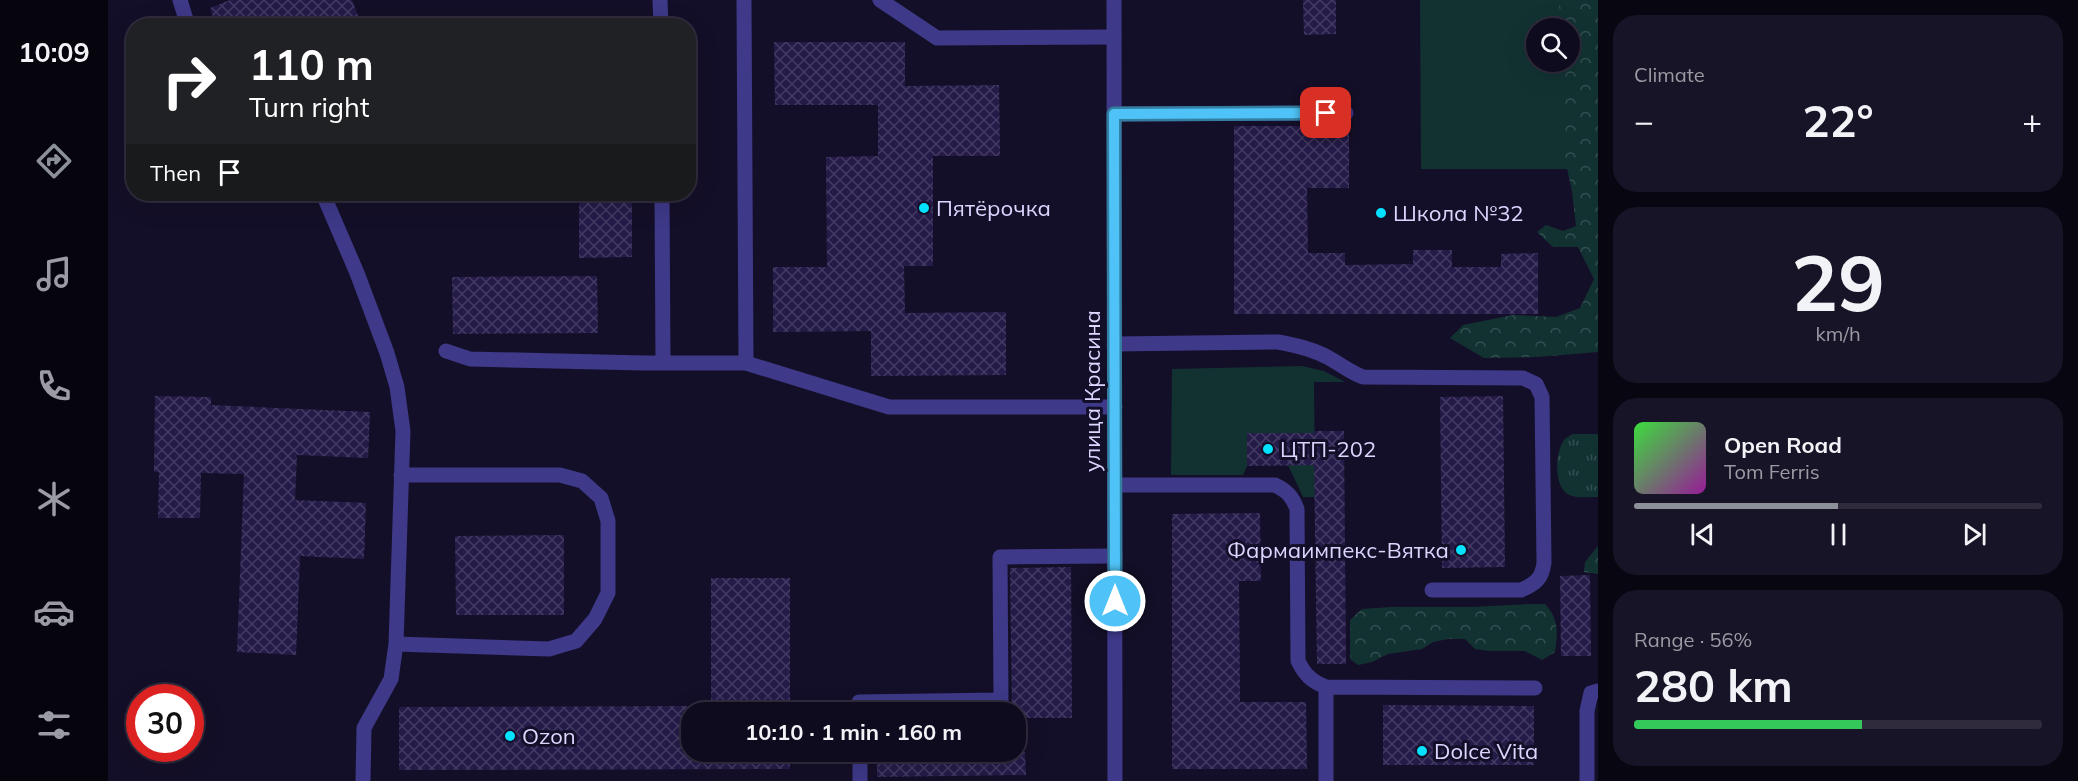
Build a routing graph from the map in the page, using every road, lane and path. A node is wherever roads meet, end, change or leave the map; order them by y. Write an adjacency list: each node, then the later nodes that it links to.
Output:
1 (180, 0): 6 (street)
2 (660, 0): 7 (street)
3 (744, 0): 16 (street)
4 (880, 0): 8 (street)
5 (1114, 0): 8 (street, улица Красина)
6 (186, 18)
7 (661, 18)
8 (1114, 37): 10 (street, улица Красина)
9 (1346, 113): 10 (street)
10 (1114, 114): 13 (street, улица Красина)
11 (326, 201): 18 (street)
12 (662, 201): 15 (street)
13 (1114, 344): 17 (street, улица Красина); 21 (street)
14 (446, 351): 15 (street)
15 (663, 363): 16 (street)
16 (746, 363): 17 (street)
17 (1115, 407): 19 (street, улица Красина)
18 (401, 475): 22 (street); 22 (street)
19 (1115, 485): 20 (street, улица Красина); 23 (street)
20 (1115, 556): 26 (street); 30 (street, улица Красина)
21 (1432, 590)
22 (396, 644): 28 (street)
23 (1326, 687): 24 (street); 31 (street)
24 (1535, 688)
25 (1598, 691): 32 (street)
26 (859, 702)
27 (860, 762): 29 (street)
28 (363, 781)
29 (860, 781)
30 (1115, 781)
31 (1326, 781)
32 (1587, 781)

